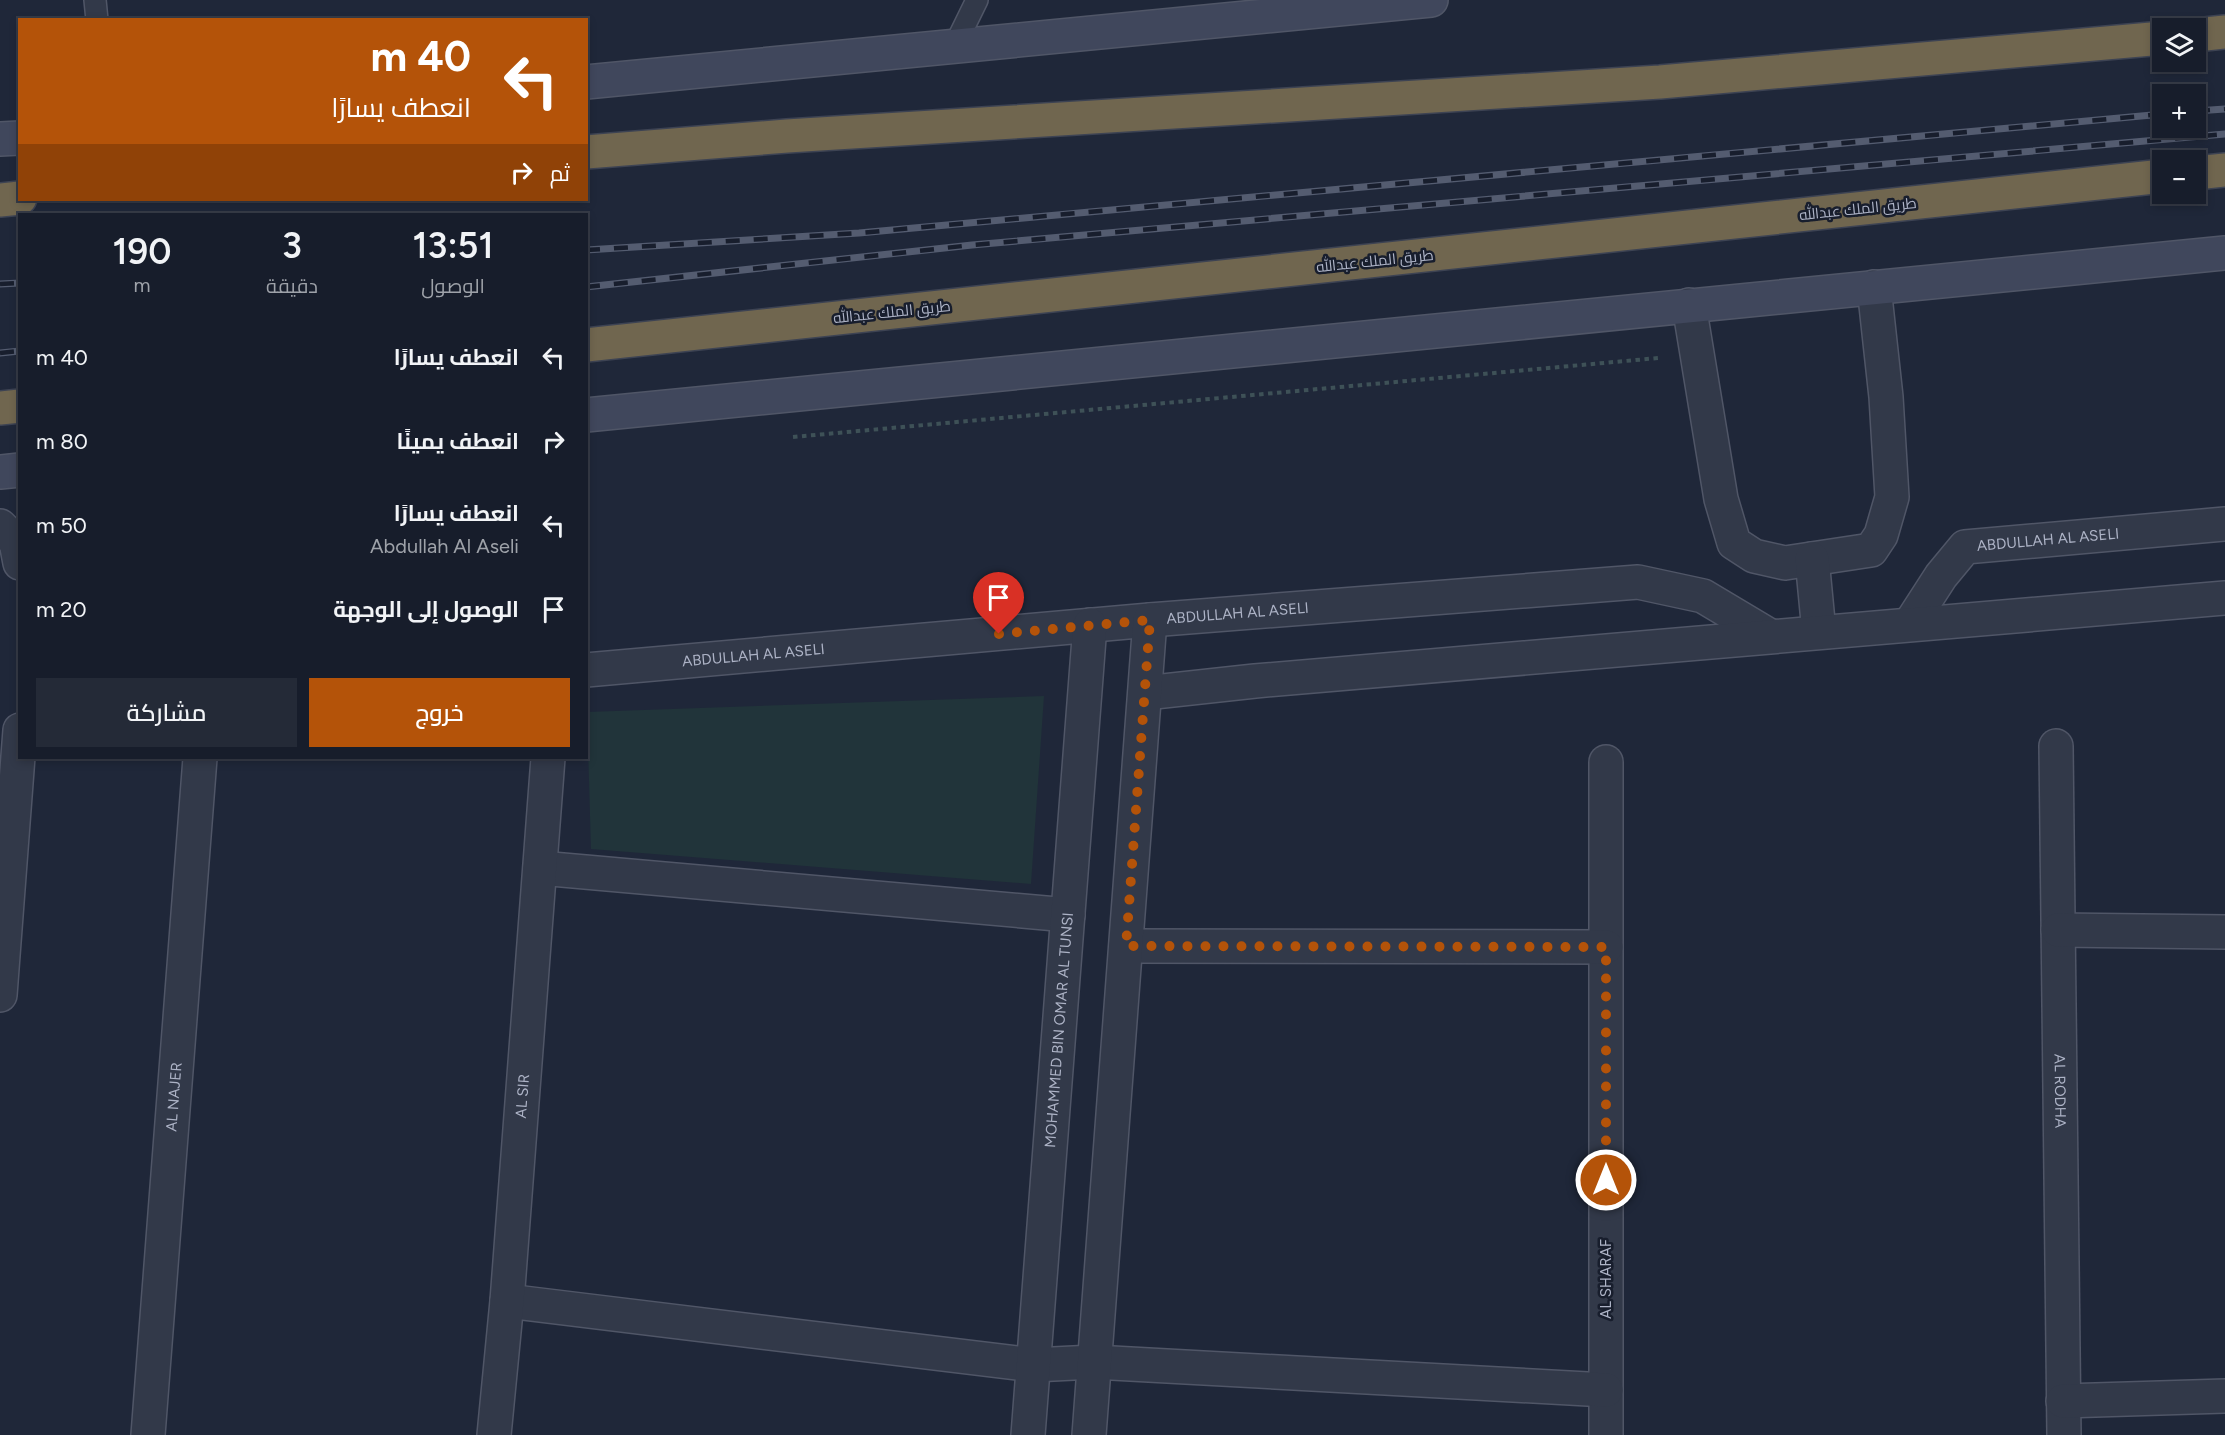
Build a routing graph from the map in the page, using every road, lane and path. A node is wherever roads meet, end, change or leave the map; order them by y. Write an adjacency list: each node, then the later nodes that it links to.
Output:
1 (95, 0): 4 (lane)
2 (976, 0): 8 (lane)
3 (1431, 0): 8 (street)
4 (97, 18)
5 (2225, 32): 6 (highway)
6 (2206, 34)
7 (2152, 39): 12 (highway)
8 (955, 45): 9 (street)
9 (588, 82)
10 (18, 138): 11 (street)
11 (0, 139)
12 (588, 152)
13 (2225, 170): 14 (highway)
14 (2206, 172)
15 (2152, 177): 21 (highway, طريق الملك عبدالله)
16 (18, 198): 17 (highway)
17 (0, 200)
18 (2225, 253): 19 (street)
19 (1874, 287): 20 (street); 32 (street)
20 (1689, 305): 22 (street); 25 (street)
21 (588, 345)
22 (1698, 354): 26 (path); 32 (street)
23 (18, 406): 24 (highway)
24 (0, 408)
25 (588, 415)
26 (782, 438)
27 (18, 470): 28 (street)
28 (0, 472)
29 (2225, 524): 35 (street, ABDULLAH AL ASELI)
30 (0, 526): 31 (street)
31 (18, 552)
32 (1812, 559): 37 (street)
33 (2225, 598): 35 (street)
34 (1150, 620): 36 (street, ABDULLAH AL ASELI); 38 (street, ABDULLAH AL ASELI); 40 (street)
35 (1910, 624): 37 (street)
36 (1090, 626): 39 (street, ABDULLAH AL ASELI); 48 (street, MOHAMMED BIN OMAR AL TUNSI)
37 (1819, 632): 38 (street)
38 (1770, 636): 40 (street)
39 (588, 670)
40 (1145, 693): 51 (street)
41 (2056, 746): 49 (street, AL RODHA)
42 (18, 748): 46 (street)
43 (200, 759): 60 (street, AL NAJER)
44 (548, 759): 47 (street, AL SIR)
45 (1606, 762): 52 (street, AL SHARAF)
46 (6, 855): 53 (street)
47 (540, 868): 48 (street); 54 (street, AL SIR)
48 (1068, 915): 56 (street, MOHAMMED BIN OMAR AL TUNSI)
49 (2058, 930): 50 (street); 59 (street, AL RODHA)
50 (2225, 932)
51 (1126, 946): 52 (street); 55 (street)
52 (1606, 947): 57 (street, AL SHARAF)
53 (0, 995)
54 (507, 1301): 56 (street); 61 (street, AL SIR)
55 (1094, 1362): 56 (street); 57 (street); 63 (street)
56 (1033, 1365): 62 (street, MOHAMMED BIN OMAR AL TUNSI)
57 (1606, 1390): 64 (street, AL SHARAF)
58 (2225, 1396): 59 (street)
59 (2063, 1401): 65 (street, AL RODHA)
60 (148, 1435)
61 (494, 1435)
62 (1028, 1435)
63 (1089, 1435)
64 (1606, 1435)
65 (2064, 1435)

